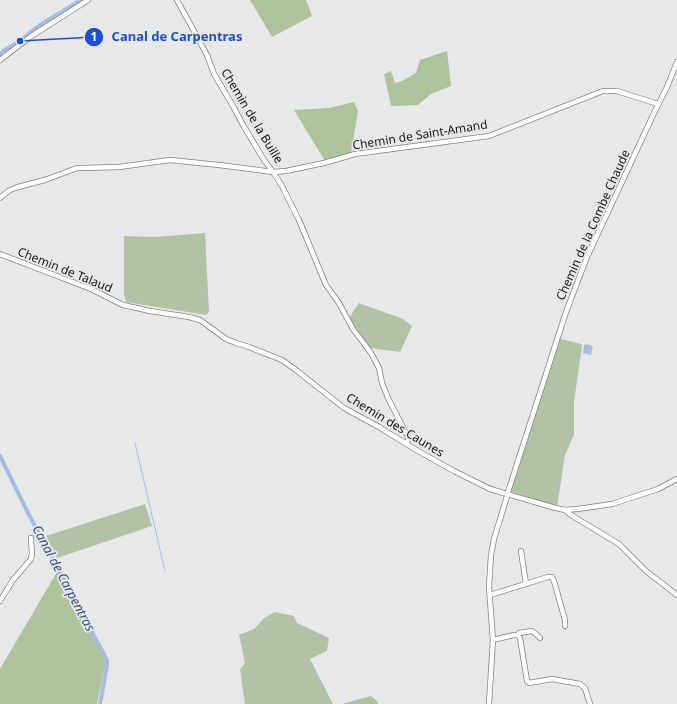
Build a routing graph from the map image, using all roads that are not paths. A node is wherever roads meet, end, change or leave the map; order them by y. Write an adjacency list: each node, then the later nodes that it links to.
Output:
1 (88, 0): 3 (street)
2 (177, 0): 6 (street, Chemin de la Buille)
3 (0, 60)
4 (677, 62): 5 (street, Chemin de la Combe Chaude)
5 (658, 104): 6 (street, Chemin de Saint-Amand); 12 (street, Chemin de la Combe Chaude)
6 (273, 172): 7 (street, Chemin de Saint-Amand); 10 (street, Chemin de la Buille)
7 (0, 198)
8 (0, 254): 9 (street, Chemin de Talaud)
9 (123, 305): 10 (street, Chemin des Caunes)
10 (406, 443): 12 (street, Chemin des Caunes)
11 (677, 479): 13 (street)
12 (508, 493): 13 (street, Chemin des Caunes); 17 (street, Chemin de la Combe Chaude)
13 (565, 510): 18 (street)
14 (31, 538): 19 (street)
15 (521, 551): 16 (street)
16 (526, 584): 17 (street); 20 (street)
17 (490, 595): 23 (street, Chemin de la Combe Chaude)
18 (677, 596)
19 (0, 601)
20 (565, 626)
21 (518, 635): 22 (street); 23 (street); 25 (street)
22 (540, 638)
23 (493, 640): 24 (street, Chemin de la Combe Chaude)
24 (489, 704)
25 (590, 704)

